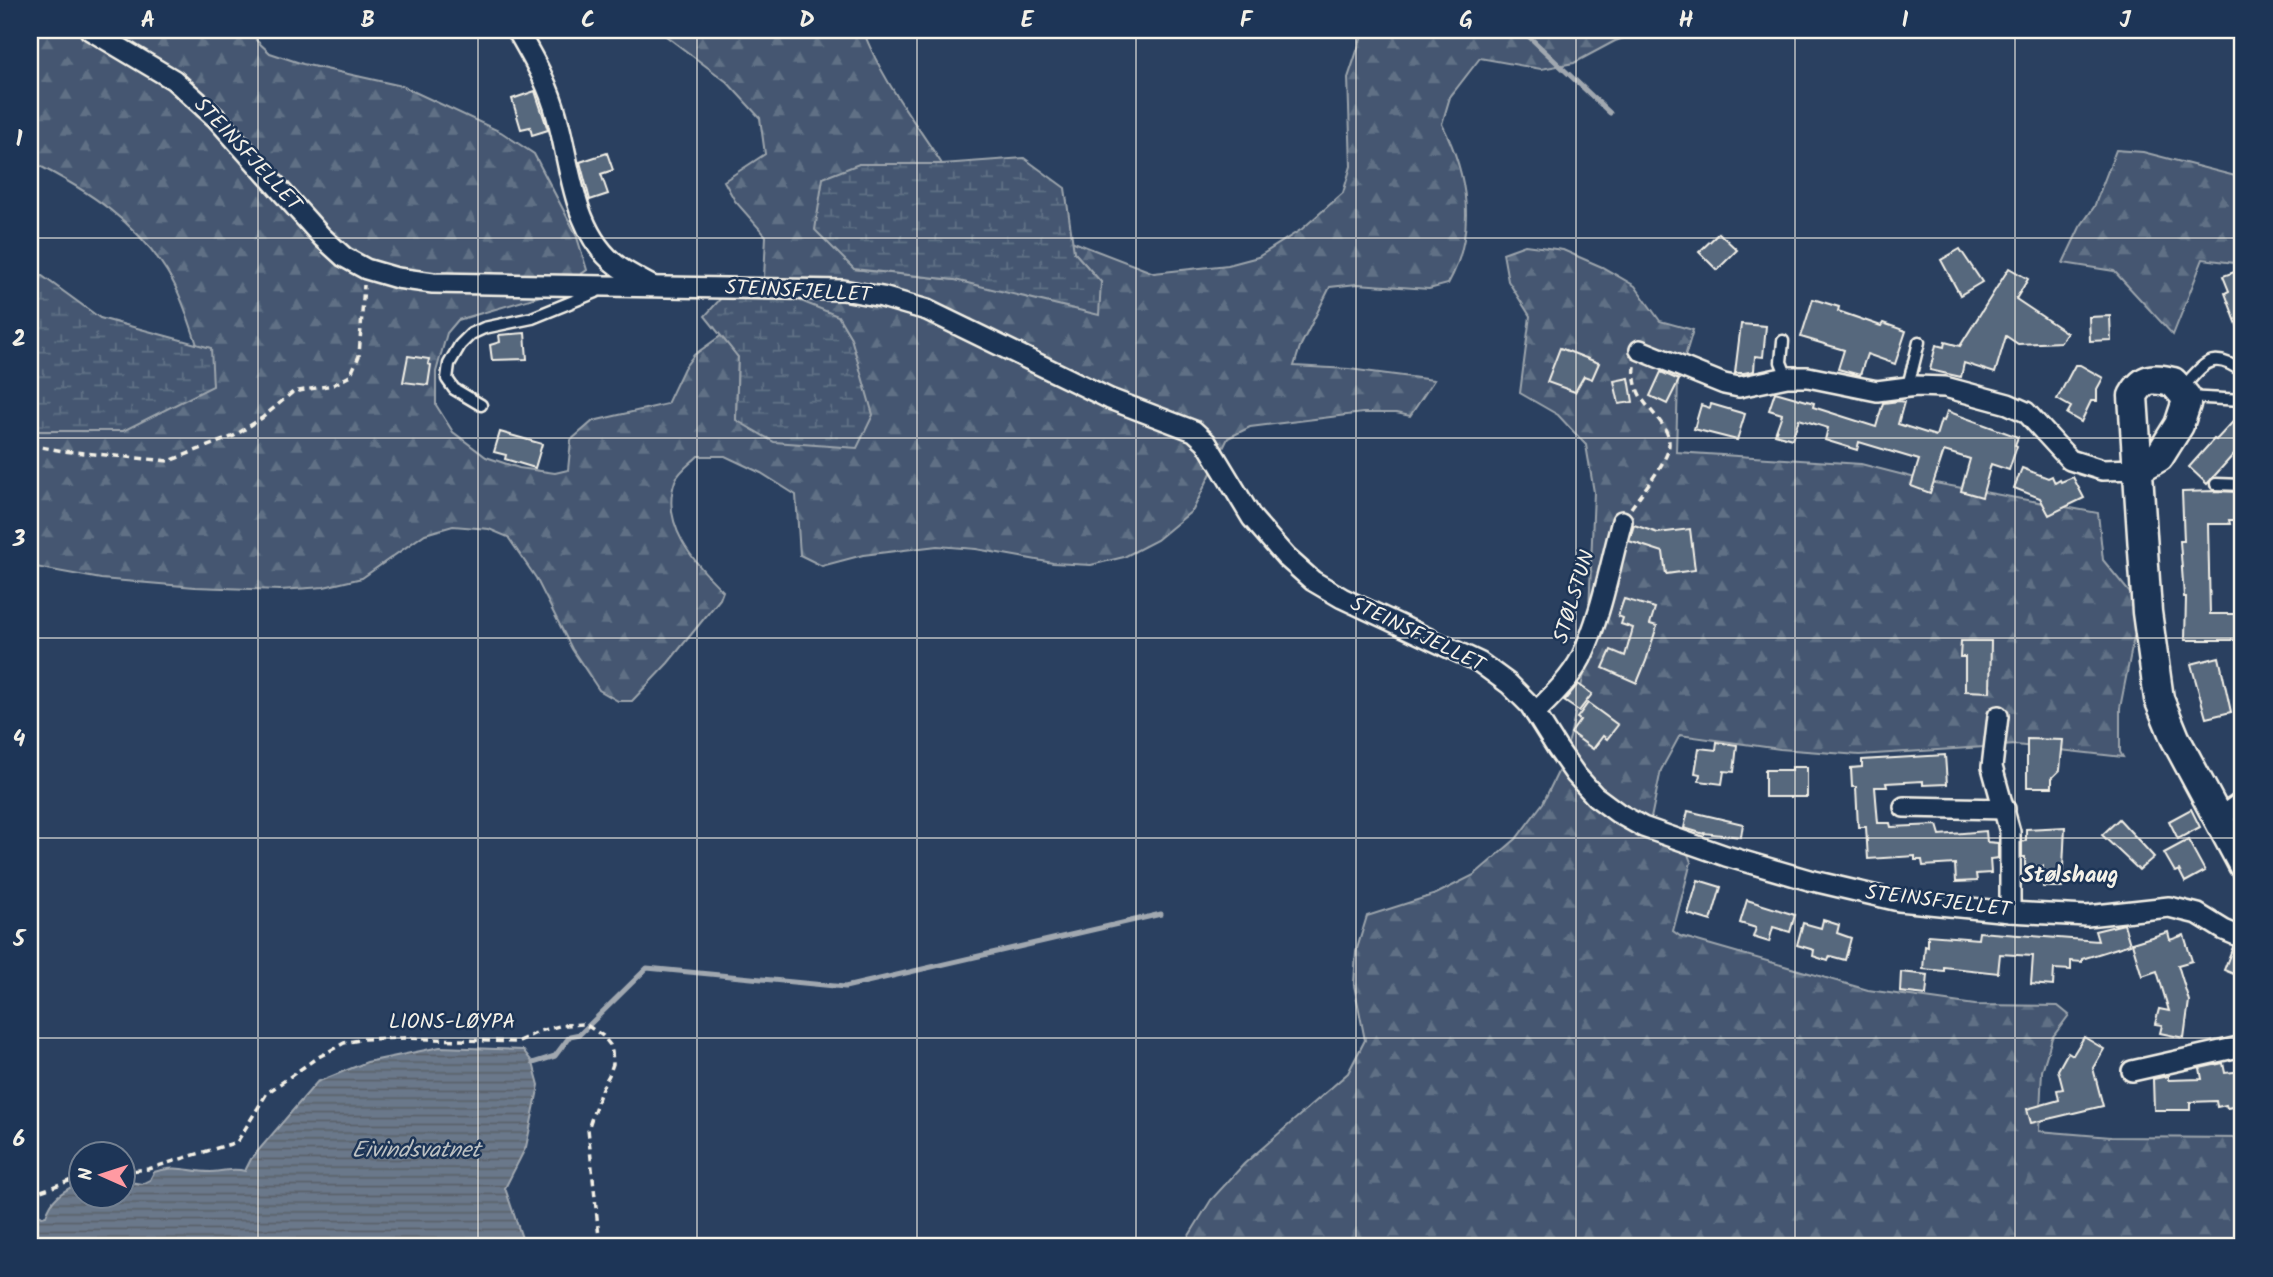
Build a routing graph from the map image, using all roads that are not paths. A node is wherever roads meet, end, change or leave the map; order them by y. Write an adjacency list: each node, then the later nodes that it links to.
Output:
1 (90, 30): 3 (street, STEINSFJELLET)
2 (517, 30): 4 (street, STEINSFJELLET)
3 (600, 286): 4 (street, STEINSFJELLET); 13 (lane)
4 (653, 286): 18 (street, STEINSFJELLET)
5 (1783, 341): 9 (lane)
6 (1919, 342): 10 (lane)
7 (1640, 350): 9 (street)
8 (2243, 372): 11 (lane)
9 (1787, 377): 10 (street)
10 (1908, 386): 14 (street)
11 (2184, 393): 12 (lane); 14 (street); 14 (street)
12 (2243, 400)
13 (481, 405)
14 (2138, 469): 23 (street)
15 (2216, 484): 16 (lane)
16 (2243, 485)
17 (1622, 521): 18 (street, STØLSTUN)
18 (1535, 713): 25 (street, STEINSFJELLET)
19 (1998, 716): 22 (street)
20 (2243, 801): 23 (street)
21 (1905, 807): 22 (street)
22 (2005, 809): 25 (street)
23 (2218, 819): 24 (street)
24 (2243, 865)
25 (2010, 912): 26 (street, STEINSFJELLET)
26 (2243, 938)
27 (2243, 1046): 28 (street)
28 (2132, 1071)

